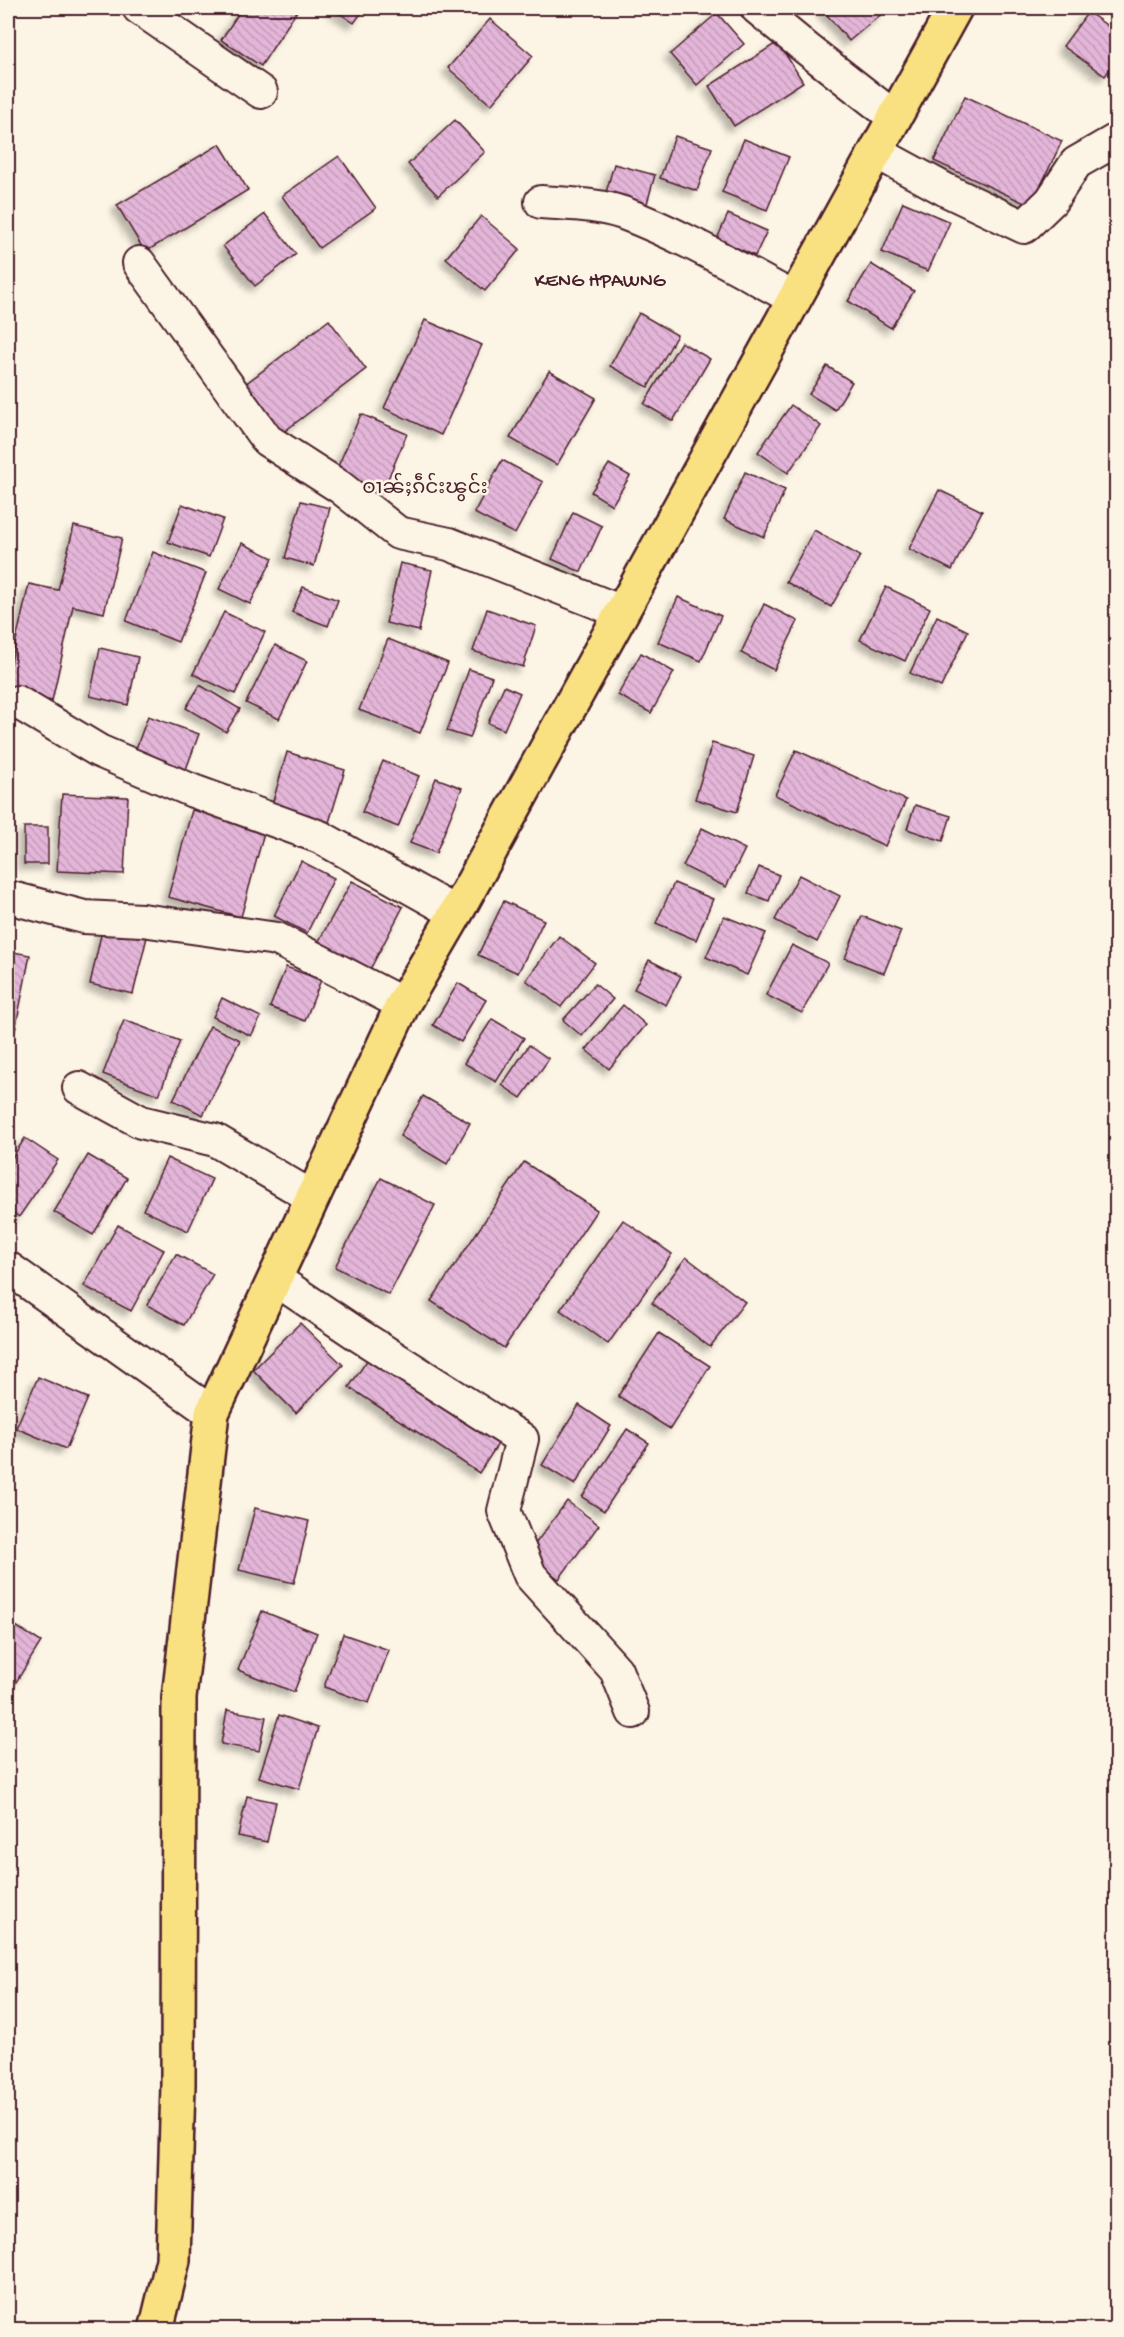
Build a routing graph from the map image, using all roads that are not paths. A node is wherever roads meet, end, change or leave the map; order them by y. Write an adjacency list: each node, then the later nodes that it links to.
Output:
1 (140, 8): 4 (street)
2 (757, 8): 5 (street)
3 (955, 8): 5 (highway)
4 (261, 92)
5 (894, 117): 7 (highway)
6 (1116, 140): 7 (street)
7 (876, 152): 10 (highway)
8 (541, 202): 10 (street)
9 (139, 263): 11 (street)
10 (795, 299): 11 (highway)
11 (622, 612): 14 (highway)
12 (8, 706): 14 (street)
13 (8, 897): 15 (street)
14 (456, 913): 15 (highway)
15 (403, 1004): 17 (highway)
16 (79, 1088): 17 (street)
17 (312, 1197): 19 (highway)
18 (8, 1268): 20 (street)
19 (275, 1279): 20 (highway); 21 (street)
20 (212, 1413): 22 (highway)
21 (633, 1712)
22 (156, 2330)

